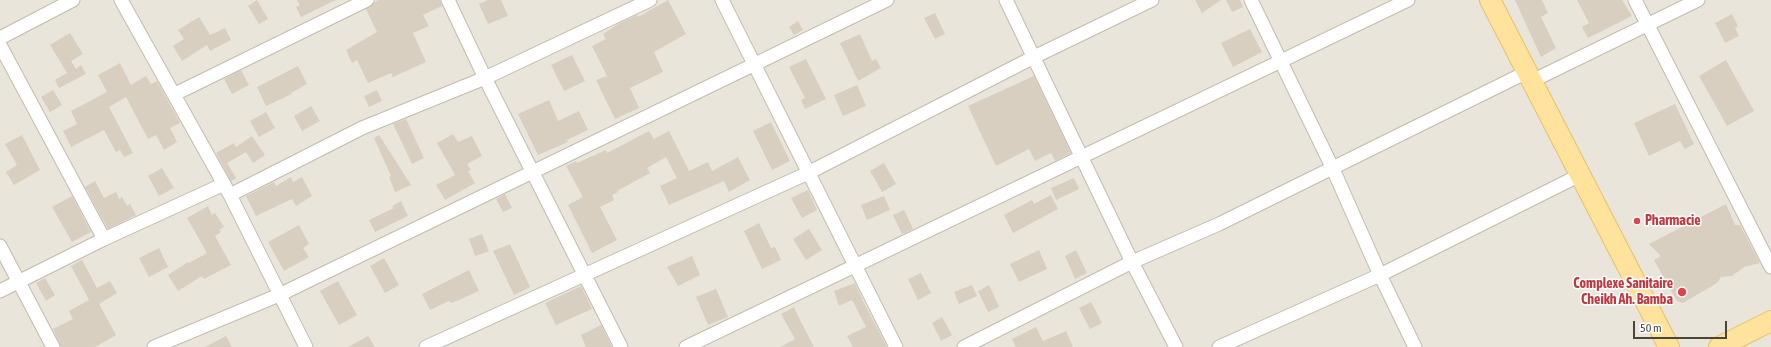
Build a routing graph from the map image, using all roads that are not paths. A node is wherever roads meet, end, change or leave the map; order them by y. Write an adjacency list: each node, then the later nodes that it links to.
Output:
1 (73, 0): 16 (street)
2 (367, 0): 23 (street)
3 (448, 0): 22 (street)
4 (650, 0): 22 (street)
5 (722, 0): 20 (street)
6 (887, 0): 20 (street)
7 (1006, 0): 18 (street)
8 (1152, 0): 18 (street)
9 (1251, 0): 19 (street)
10 (1408, 0): 19 (street)
11 (1490, 0): 21 (main road)
12 (1635, 0): 15 (street)
13 (1698, 0): 15 (street)
14 (124, 1): 23 (street)
15 (1648, 24): 21 (street); 35 (street)
16 (0, 38)
17 (0, 45): 31 (street)
18 (1034, 56): 24 (street); 27 (street)
19 (1280, 61): 24 (street); 25 (street)
20 (753, 65): 26 (street); 27 (street)
21 (1529, 77): 25 (street); 28 (main road)
22 (485, 78): 26 (street); 30 (street)
23 (175, 94): 29 (street)
24 (1082, 157): 33 (street); 34 (street)
25 (1333, 169): 33 (street); 36 (street)
26 (532, 172): 37 (street); 40 (street)
27 (808, 173): 34 (street); 37 (street)
28 (1580, 175): 36 (street); 53 (main road)
29 (224, 184): 30 (street); 31 (street)
30 (230, 195): 40 (street)
31 (104, 239): 38 (street)
32 (0, 246): 38 (street)
33 (1132, 262): 49 (street); 50 (street)
34 (854, 266): 47 (street); 48 (street)
35 (1771, 267)
36 (1380, 275): 51 (street); 52 (street)
37 (585, 276): 45 (street); 46 (street)
38 (18, 282): 39 (street); 42 (street)
39 (0, 291)
40 (279, 295): 43 (street); 44 (street)
41 (1771, 321): 54 (main road)
42 (53, 347)
43 (154, 347)
44 (306, 347)
45 (426, 347)
46 (621, 347)
47 (686, 347)
48 (896, 347)
49 (964, 347)
50 (1176, 347)
51 (1219, 347)
52 (1415, 347)
53 (1669, 347)
54 (1719, 347)

